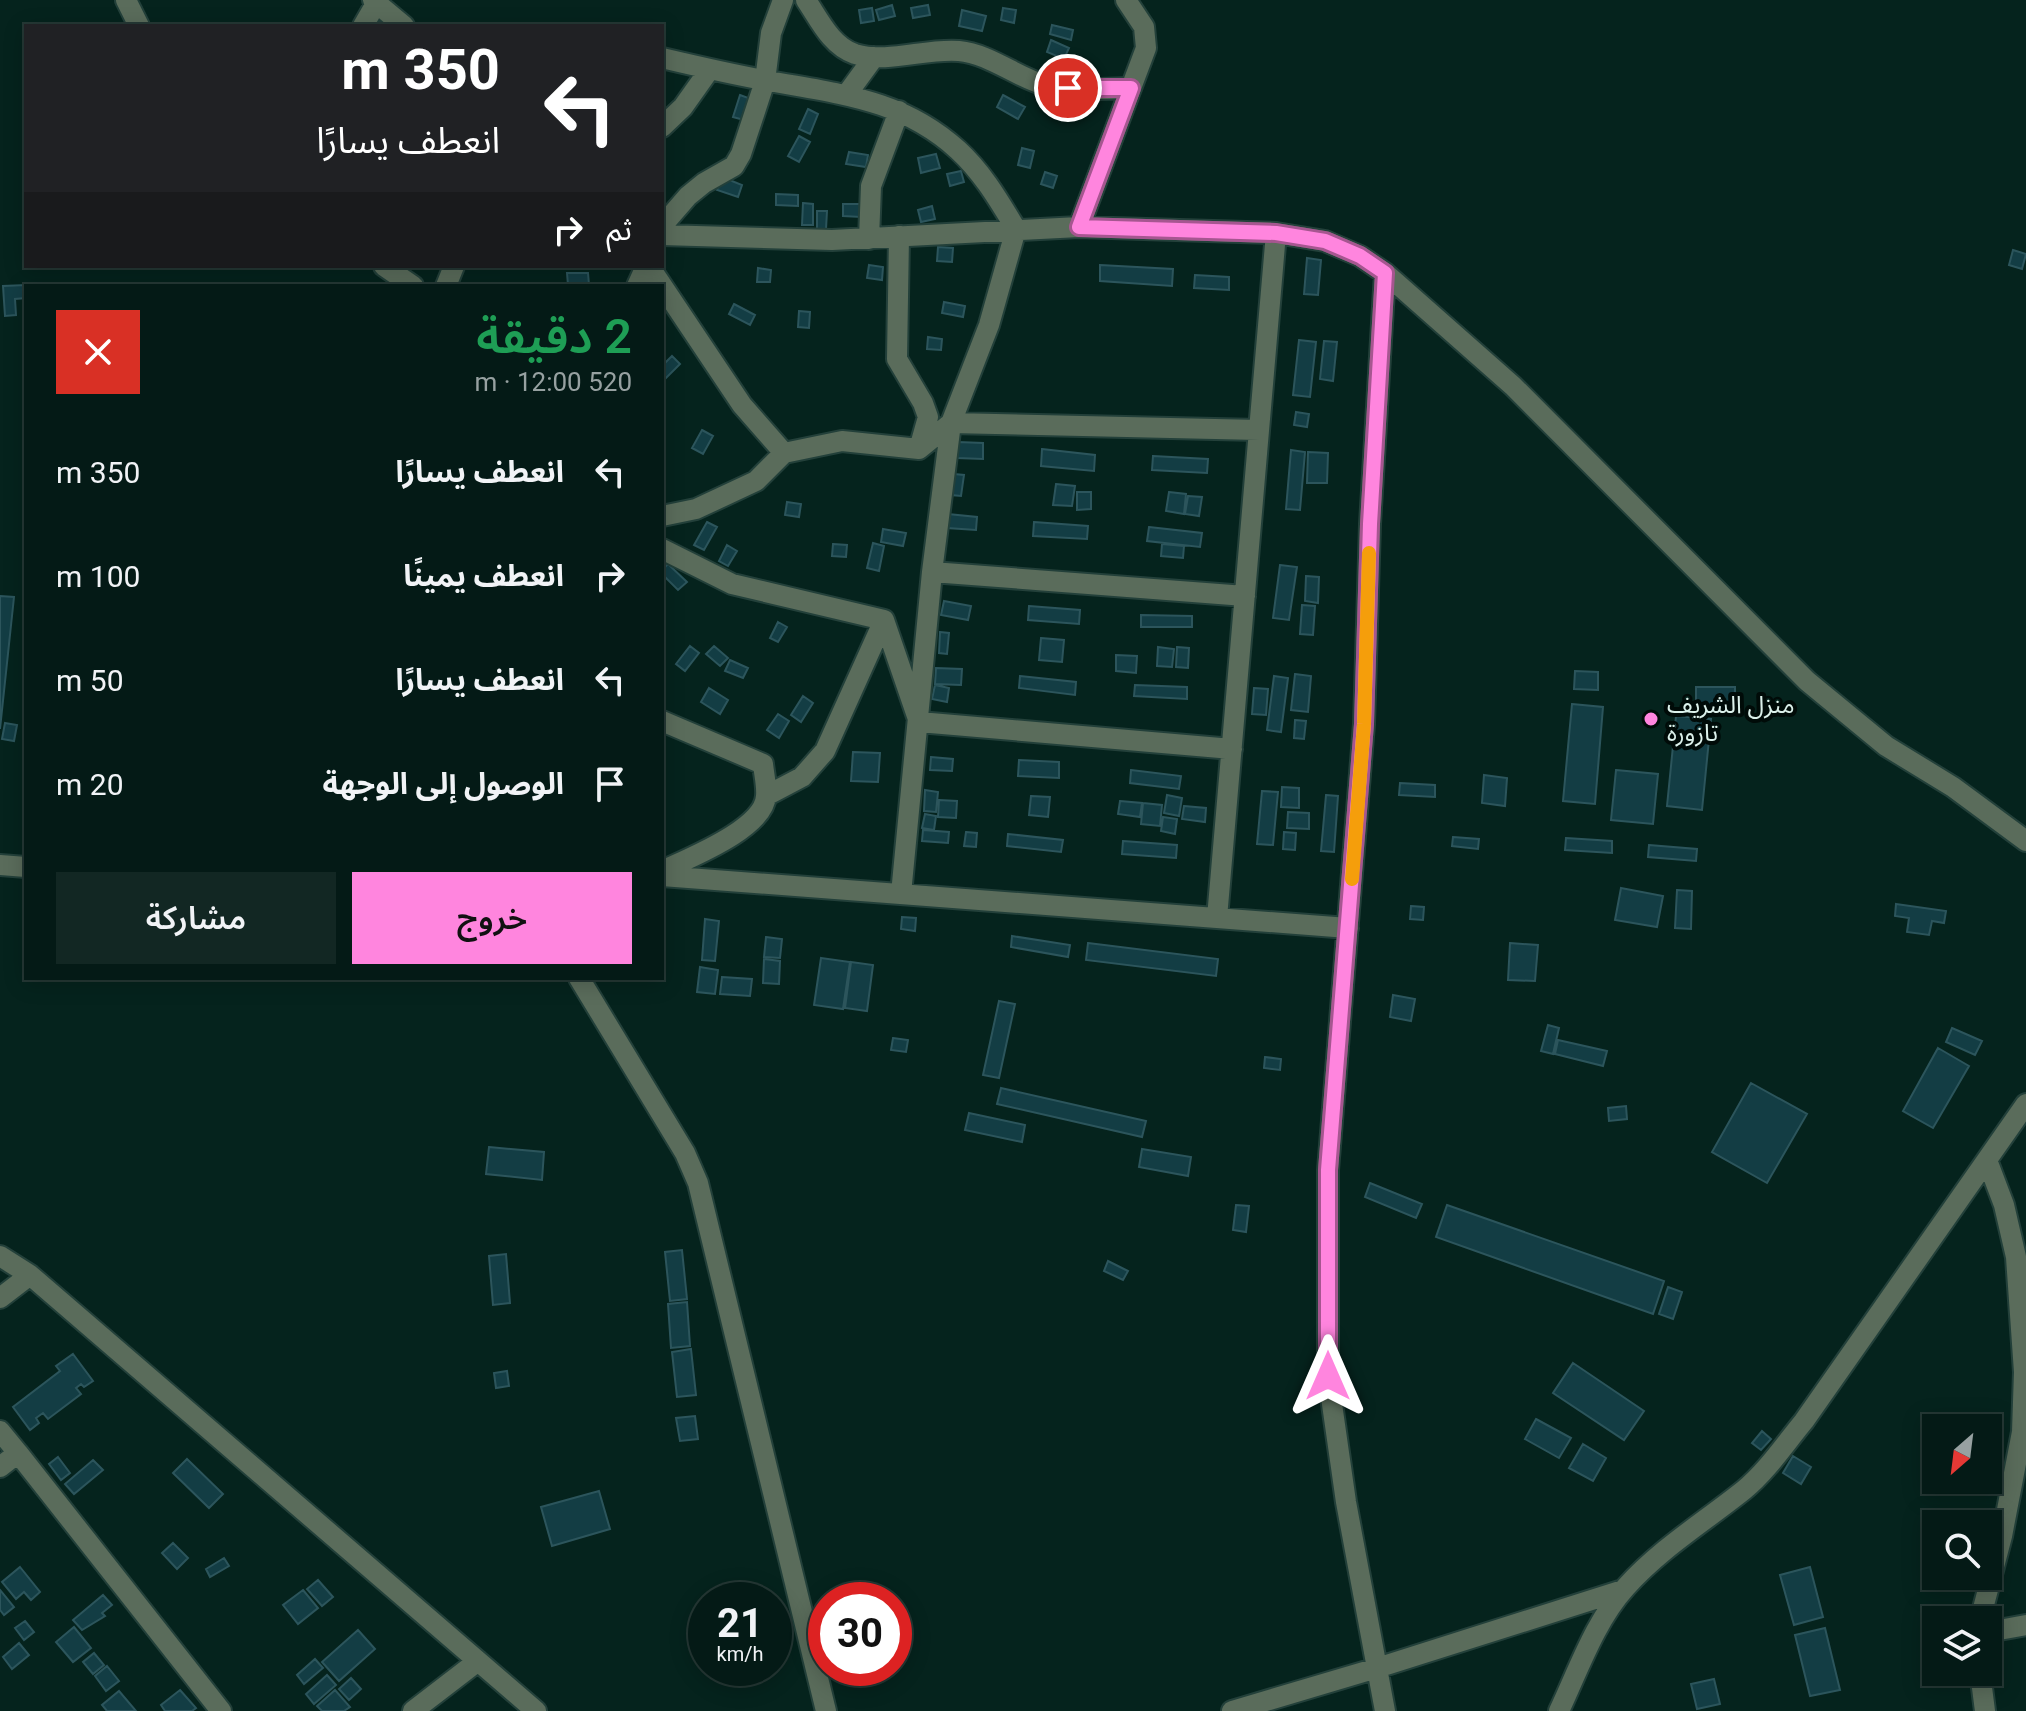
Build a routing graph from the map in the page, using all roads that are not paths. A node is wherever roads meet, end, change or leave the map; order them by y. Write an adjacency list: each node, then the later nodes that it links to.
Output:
1 (126, 0): 6 (street)
2 (783, 0): 12 (street)
3 (806, 0): 9 (street)
4 (1126, 0): 13 (street)
5 (376, 1): 7 (street); 8 (street)
6 (138, 24)
7 (364, 24)
8 (402, 24)
9 (874, 57): 13 (street); 14 (street)
10 (664, 58): 11 (street)
11 (710, 69): 12 (street); 16 (street)
12 (765, 81): 14 (street); 17 (street)
13 (1131, 88): 18 (street)
14 (847, 94): 15 (street)
15 (899, 111): 19 (street); 23 (street)
16 (664, 125)
17 (664, 224)
18 (1079, 227): 19 (street); 20 (street)
19 (1016, 229): 22 (street); 28 (street)
20 (1276, 233): 25 (street); 29 (street)
21 (664, 235): 23 (street)
22 (899, 236): 23 (street); 30 (street)
23 (869, 239)
24 (387, 268): 26 (street)
25 (1385, 273): 41 (street); 48 (street)
26 (410, 284)
27 (664, 290): 31 (street)
28 (951, 423): 29 (street); 30 (street); 34 (street)
29 (1259, 430): 35 (street)
30 (919, 449): 31 (street)
31 (784, 453): 32 (street)
32 (664, 516)
33 (664, 550): 36 (street)
34 (932, 572): 35 (street); 38 (street)
35 (1245, 596): 39 (street)
36 (884, 620): 38 (street); 40 (street)
37 (664, 722): 40 (street)
38 (919, 722): 39 (street); 46 (street)
39 (1232, 749): 47 (street)
40 (766, 796): 44 (street)
41 (2026, 841)
42 (0, 865): 43 (street)
43 (24, 867)
44 (664, 872)
45 (664, 873): 46 (street)
46 (901, 894): 47 (street)
47 (1217, 918): 48 (street)
48 (1348, 928): 64 (street)
49 (580, 980): 69 (street)
50 (2026, 1104): 51 (street)
51 (1987, 1160): 59 (street); 60 (street)
52 (0, 1238): 54 (street)
53 (0, 1256): 54 (street)
54 (24, 1272): 55 (street); 63 (street)
55 (0, 1298)
56 (0, 1431): 57 (street)
57 (18, 1453): 58 (street); 66 (street)
58 (0, 1467)
59 (1623, 1590): 64 (street); 72 (street)
60 (1984, 1606)
61 (2026, 1625): 62 (street)
62 (2002, 1629)
63 (478, 1661): 67 (street); 68 (street)
64 (1377, 1668): 70 (street); 71 (street)
65 (1982, 1686): 73 (street)
66 (221, 1711)
67 (413, 1711)
68 (536, 1711)
69 (826, 1711)
70 (1232, 1711)
71 (1385, 1711)
72 (1559, 1711)
73 (1985, 1711)

